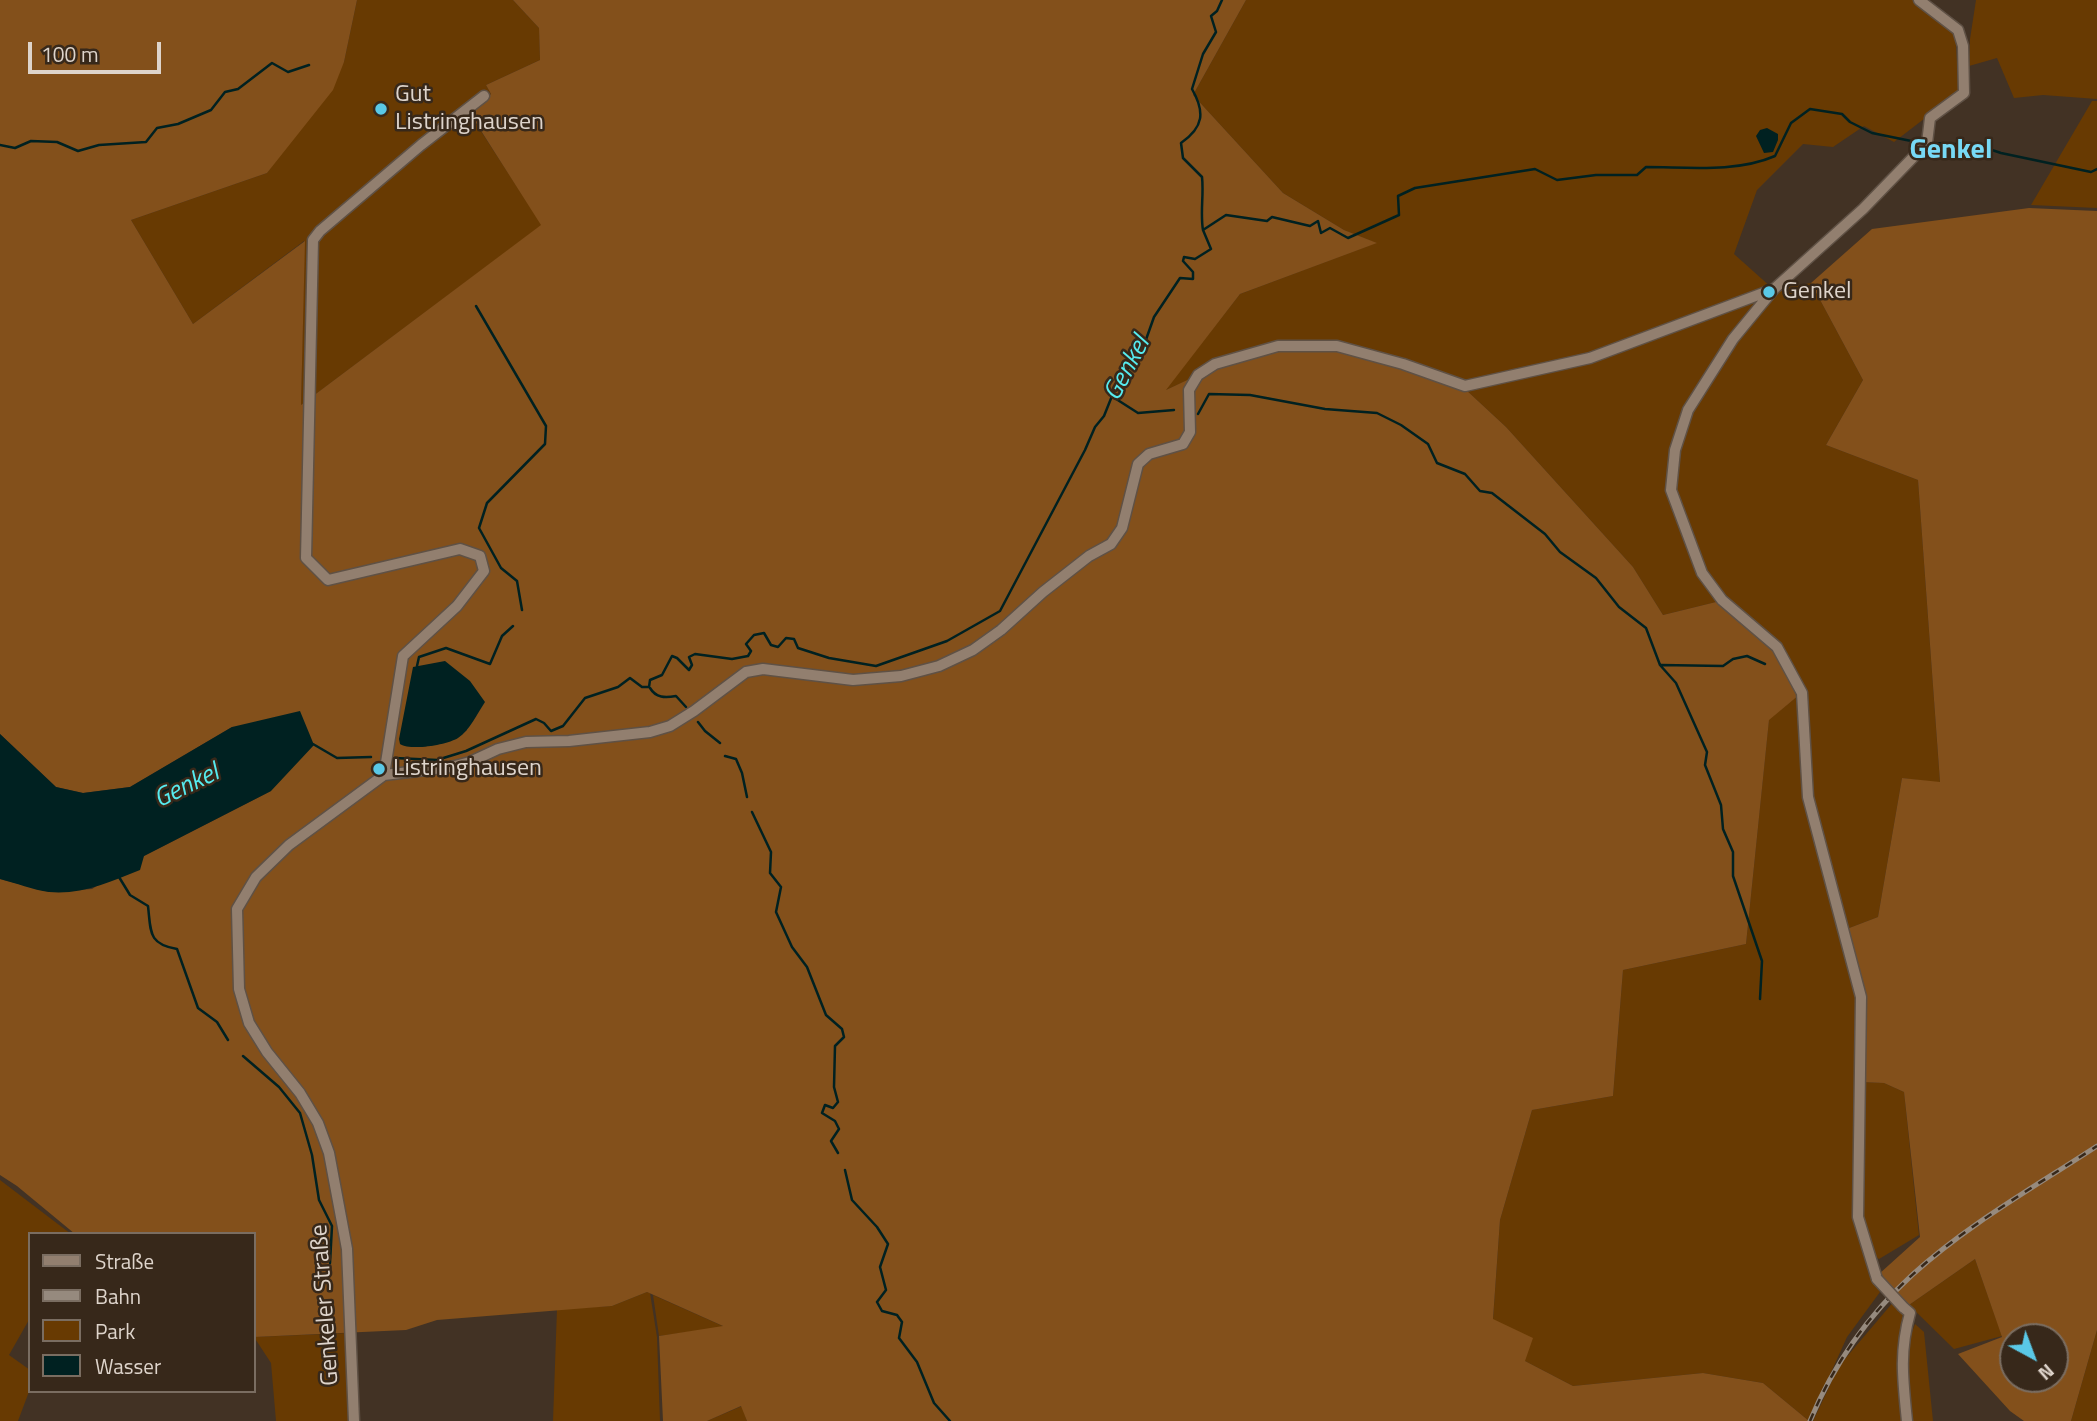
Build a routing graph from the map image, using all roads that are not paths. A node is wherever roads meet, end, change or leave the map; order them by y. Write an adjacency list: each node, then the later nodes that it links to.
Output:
1 (1919, 0): 3 (street)
2 (484, 96): 4 (street)
3 (1774, 289): 4 (street); 6 (street, bridge)
4 (384, 775): 5 (street, Genkeler Straße)
5 (354, 1421)
6 (1907, 1421)

